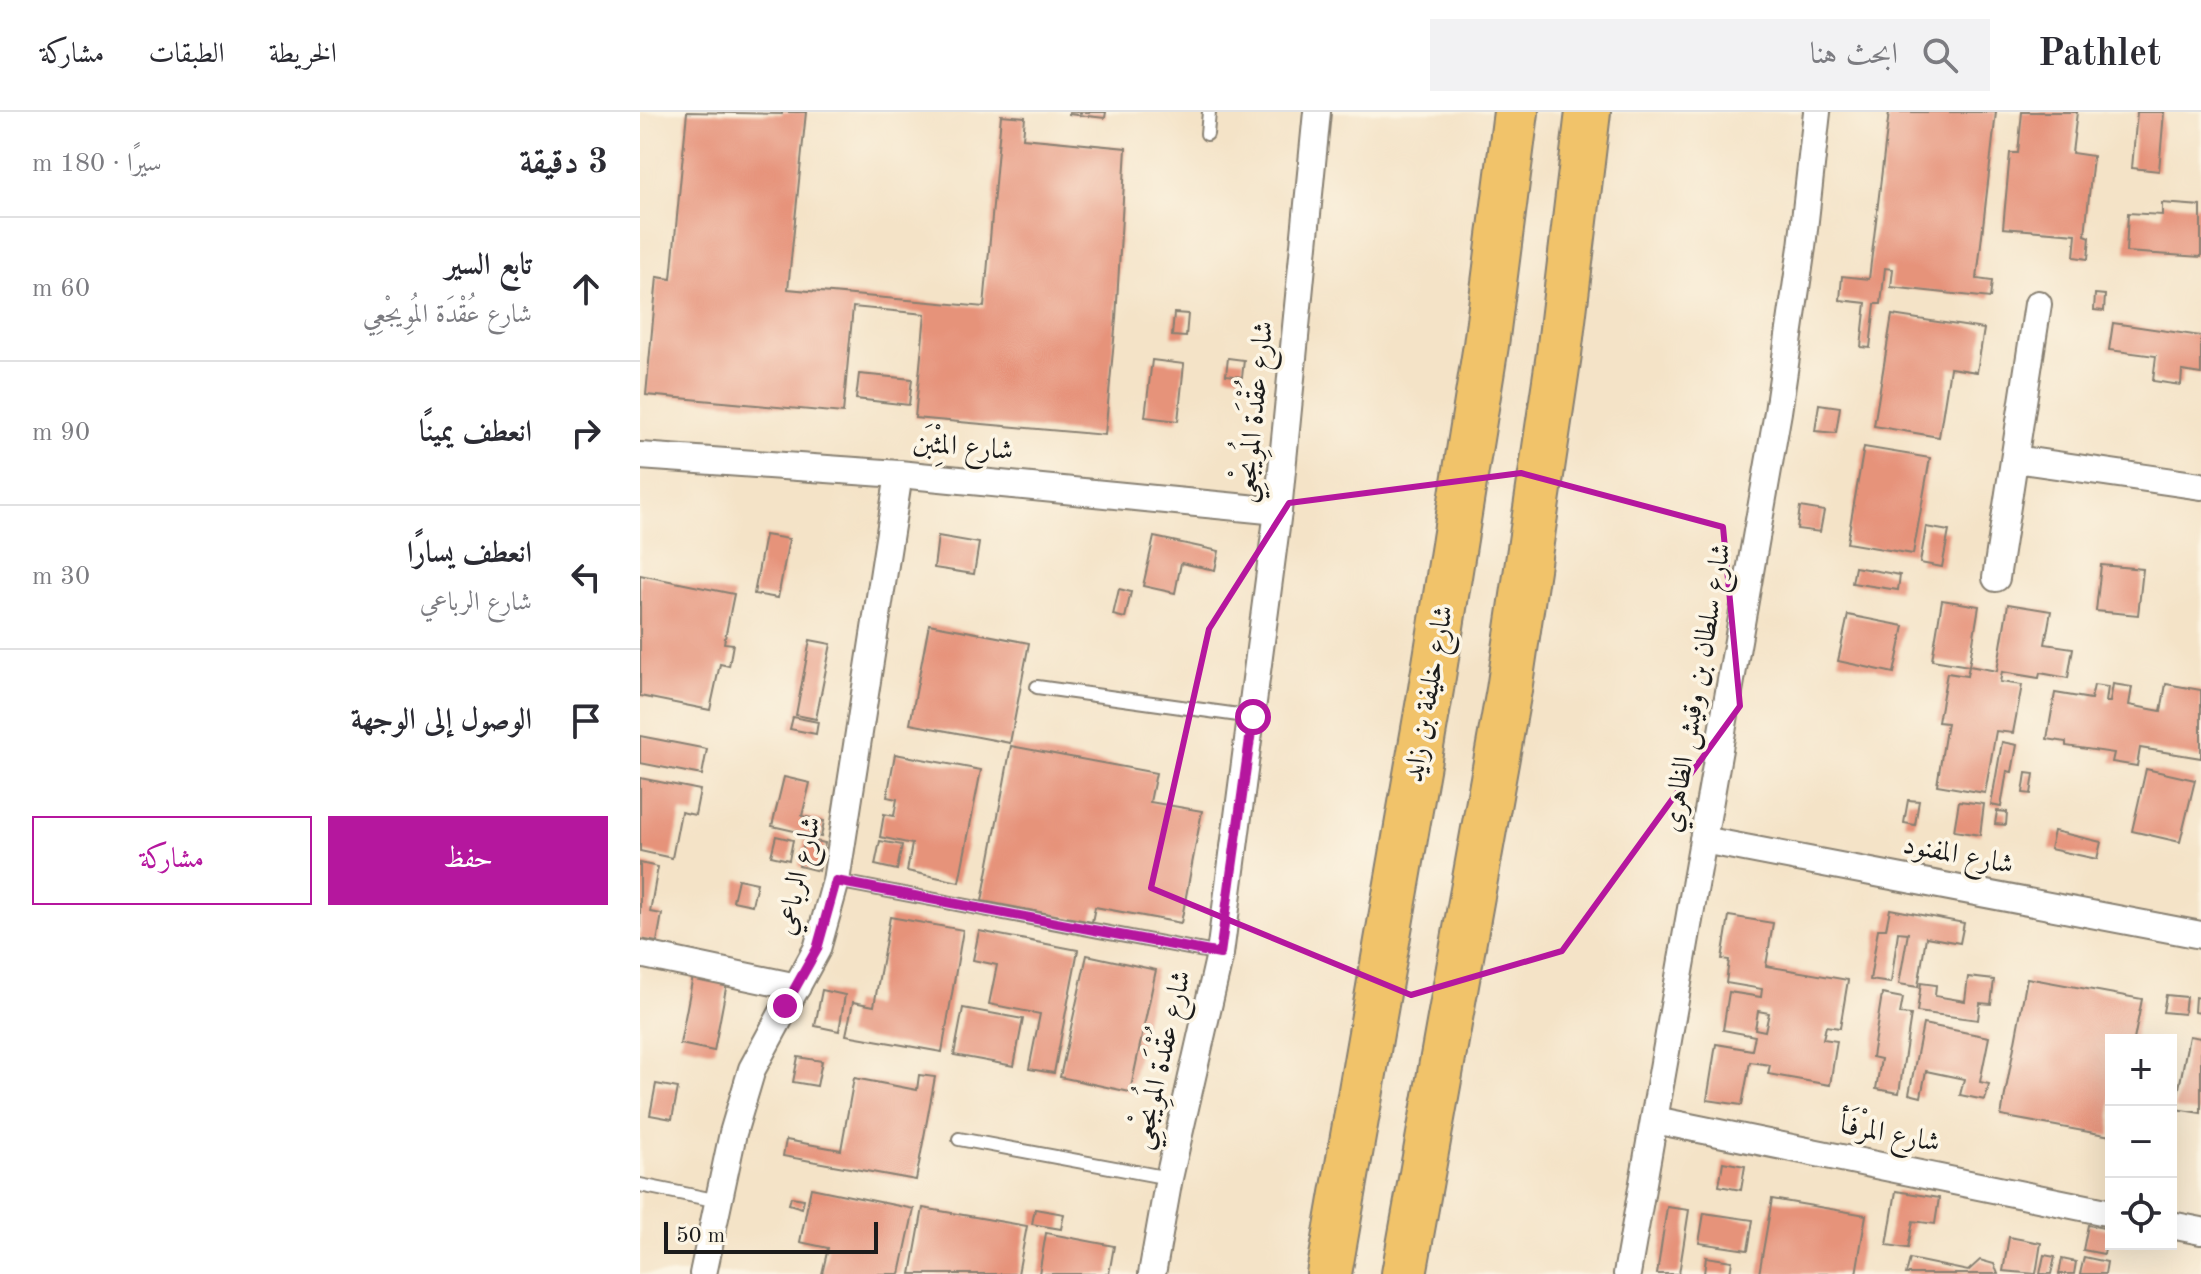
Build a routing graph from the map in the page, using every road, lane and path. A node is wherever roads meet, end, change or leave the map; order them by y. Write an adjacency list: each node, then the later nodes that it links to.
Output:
1 (1209, 112): 6 (lane)
2 (1317, 112): 12 (street, شارع عُقْدَة المُوِيجْعِي)
3 (1516, 112): 32 (highway, شارع خليفة بن زايد)
4 (1588, 112): 33 (highway)
5 (1817, 112): 16 (street, شارع سلطان بن وقيش الظاهري)
6 (1207, 134)
7 (2038, 304): 9 (street)
8 (640, 456): 10 (street, شارع المِثْبَن)
9 (2015, 459): 11 (street); 13 (street)
10 (899, 474): 12 (street, شارع المِثْبَن); 17 (street, شارع الرباعي)
11 (2201, 486)
12 (1278, 511): 15 (street, شارع عُقْدَة المُوِيجْعِي)
13 (1996, 578)
14 (1037, 687): 15 (lane)
15 (1253, 717): 20 (street, شارع عُقْدَة المُوِيجْعِي)
16 (1703, 840): 18 (street, شارع المفنود); 22 (street, شارع سلطان بن وقيش الظاهري)
17 (836, 881): 20 (lane); 21 (street, شارع الرباعي)
18 (2201, 935)
19 (640, 954): 21 (street)
20 (1220, 954): 24 (street, شارع عُقْدَة المُوِيجْعِي)
21 (797, 987): 26 (street, شارع الرباعي)
22 (1655, 1120): 27 (street, شارع المرْفَأ); 34 (street, شارع سلطان بن وقيش الظاهري)
23 (959, 1139): 24 (lane, شارع عُقْدَة المُوِيجْعِي)
24 (1169, 1178): 31 (street, شارع عُقْدَة المُوِيجْعِي)
25 (640, 1185): 26 (lane)
26 (719, 1201): 30 (street, شارع الرباعي)
27 (2105, 1212)
28 (2177, 1226): 29 (street)
29 (2201, 1231)
30 (703, 1274)
31 (1152, 1274)
32 (1329, 1274)
33 (1404, 1274)
34 (1627, 1274)

